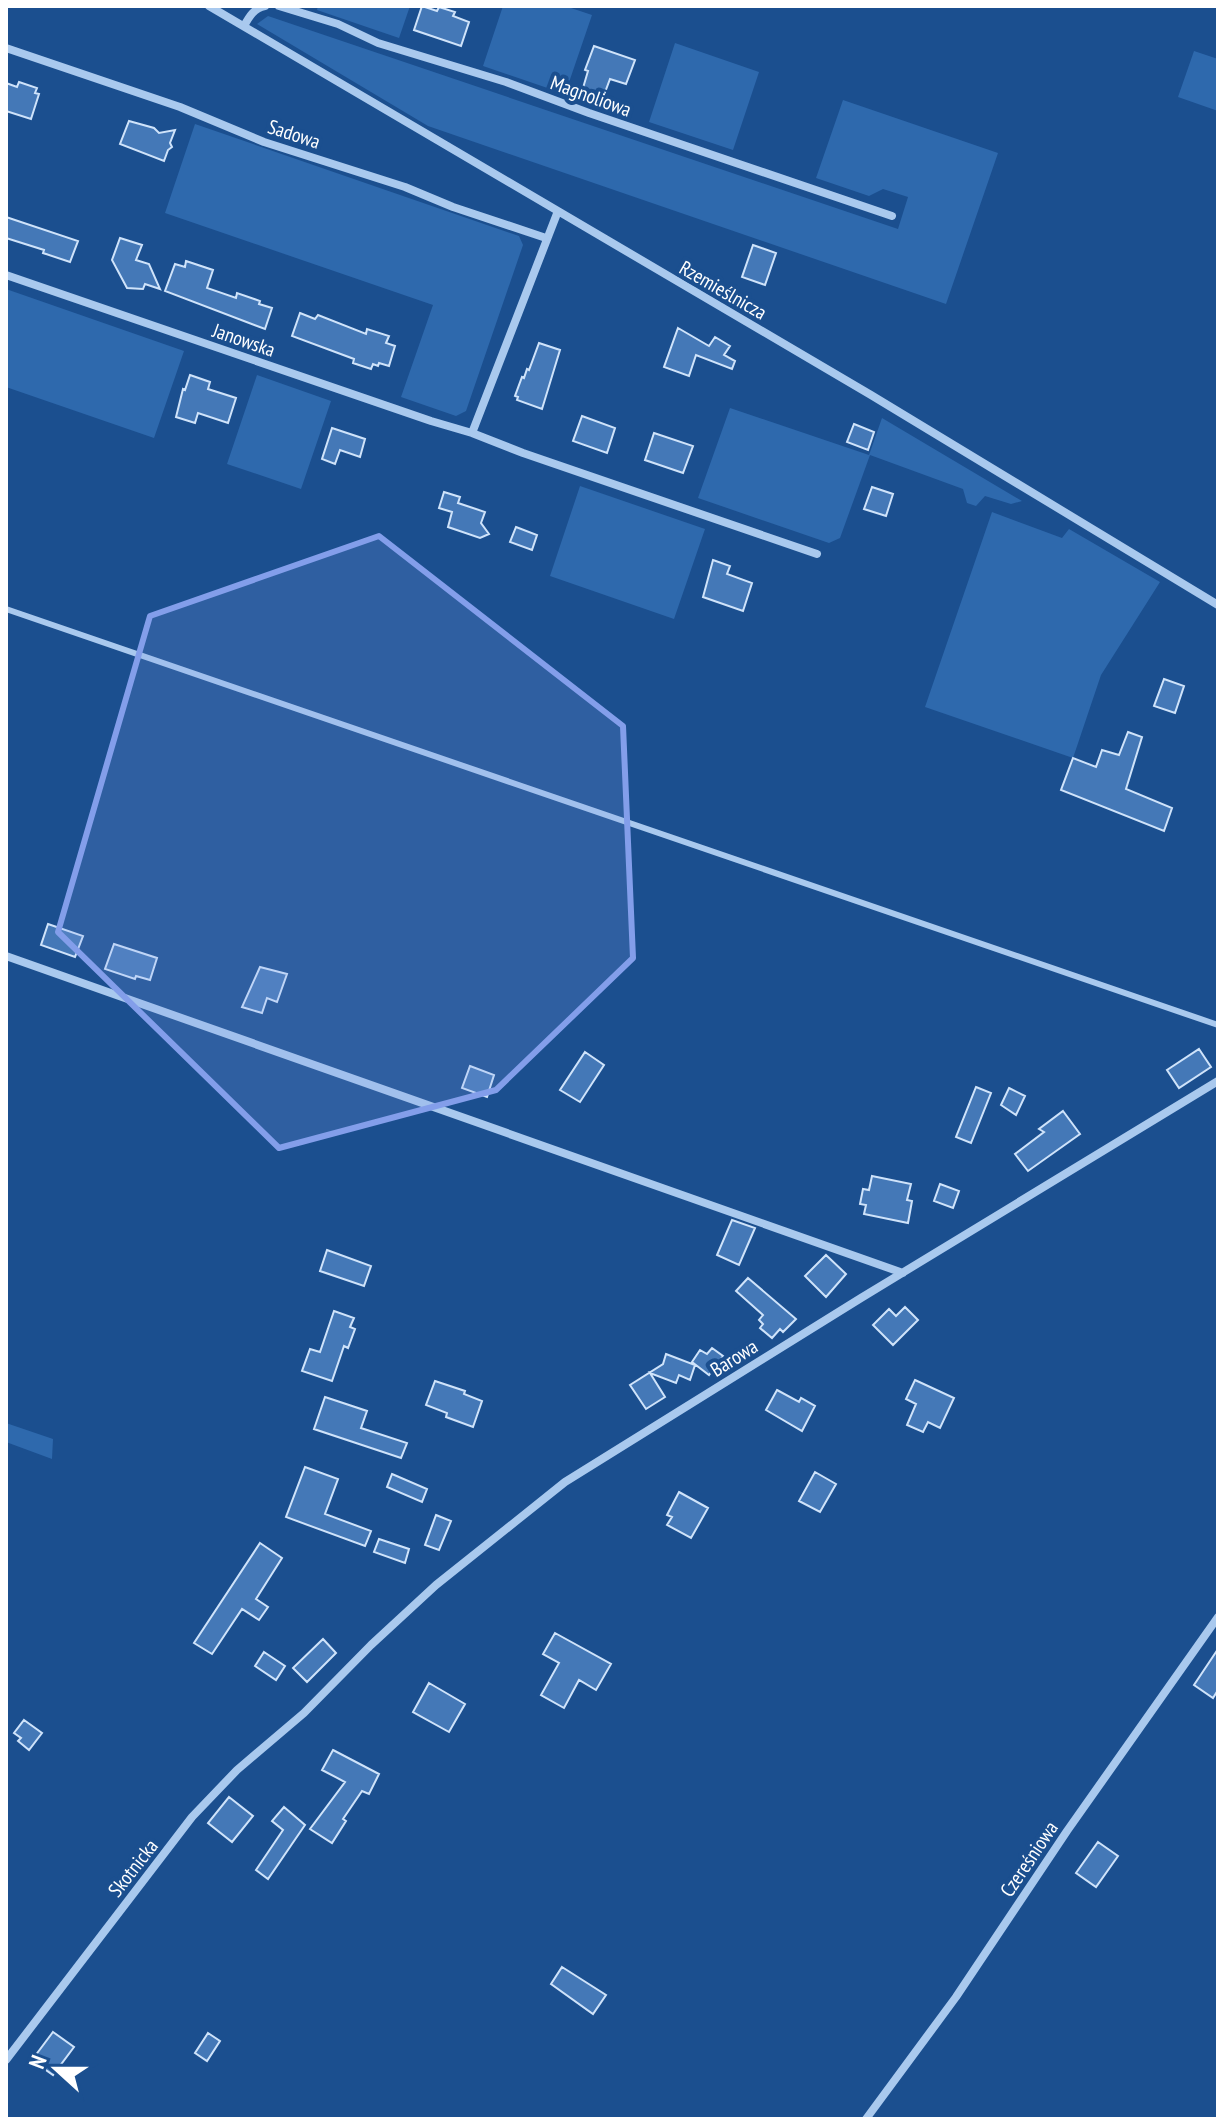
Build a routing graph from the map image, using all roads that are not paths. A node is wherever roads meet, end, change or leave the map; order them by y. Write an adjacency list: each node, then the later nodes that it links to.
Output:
1 (209, 6): 4 (street, Rzemieślnicza)
2 (265, 6): 4 (street)
3 (279, 6): 7 (street, Magnoliowa)
4 (244, 26): 6 (street, Rzemieślnicza)
5 (6, 48): 8 (street, Sadowa)
6 (558, 211): 8 (street); 12 (street, Rzemieślnicza)
7 (892, 216)
8 (546, 238): 10 (street)
9 (6, 275): 10 (street, Janowska)
10 (472, 433): 11 (street, Janowska)
11 (817, 554)
12 (1218, 605)
13 (6, 609): 15 (lane)
14 (6, 956): 17 (street)
15 (1218, 1025)
16 (1218, 1081): 17 (street, Barowa)
17 (903, 1273): 19 (street, Barowa)
18 (1218, 1617): 21 (street, Czereśniowa)
19 (304, 1713): 20 (street, Skotnicka)
20 (6, 2060)
21 (866, 2119)

